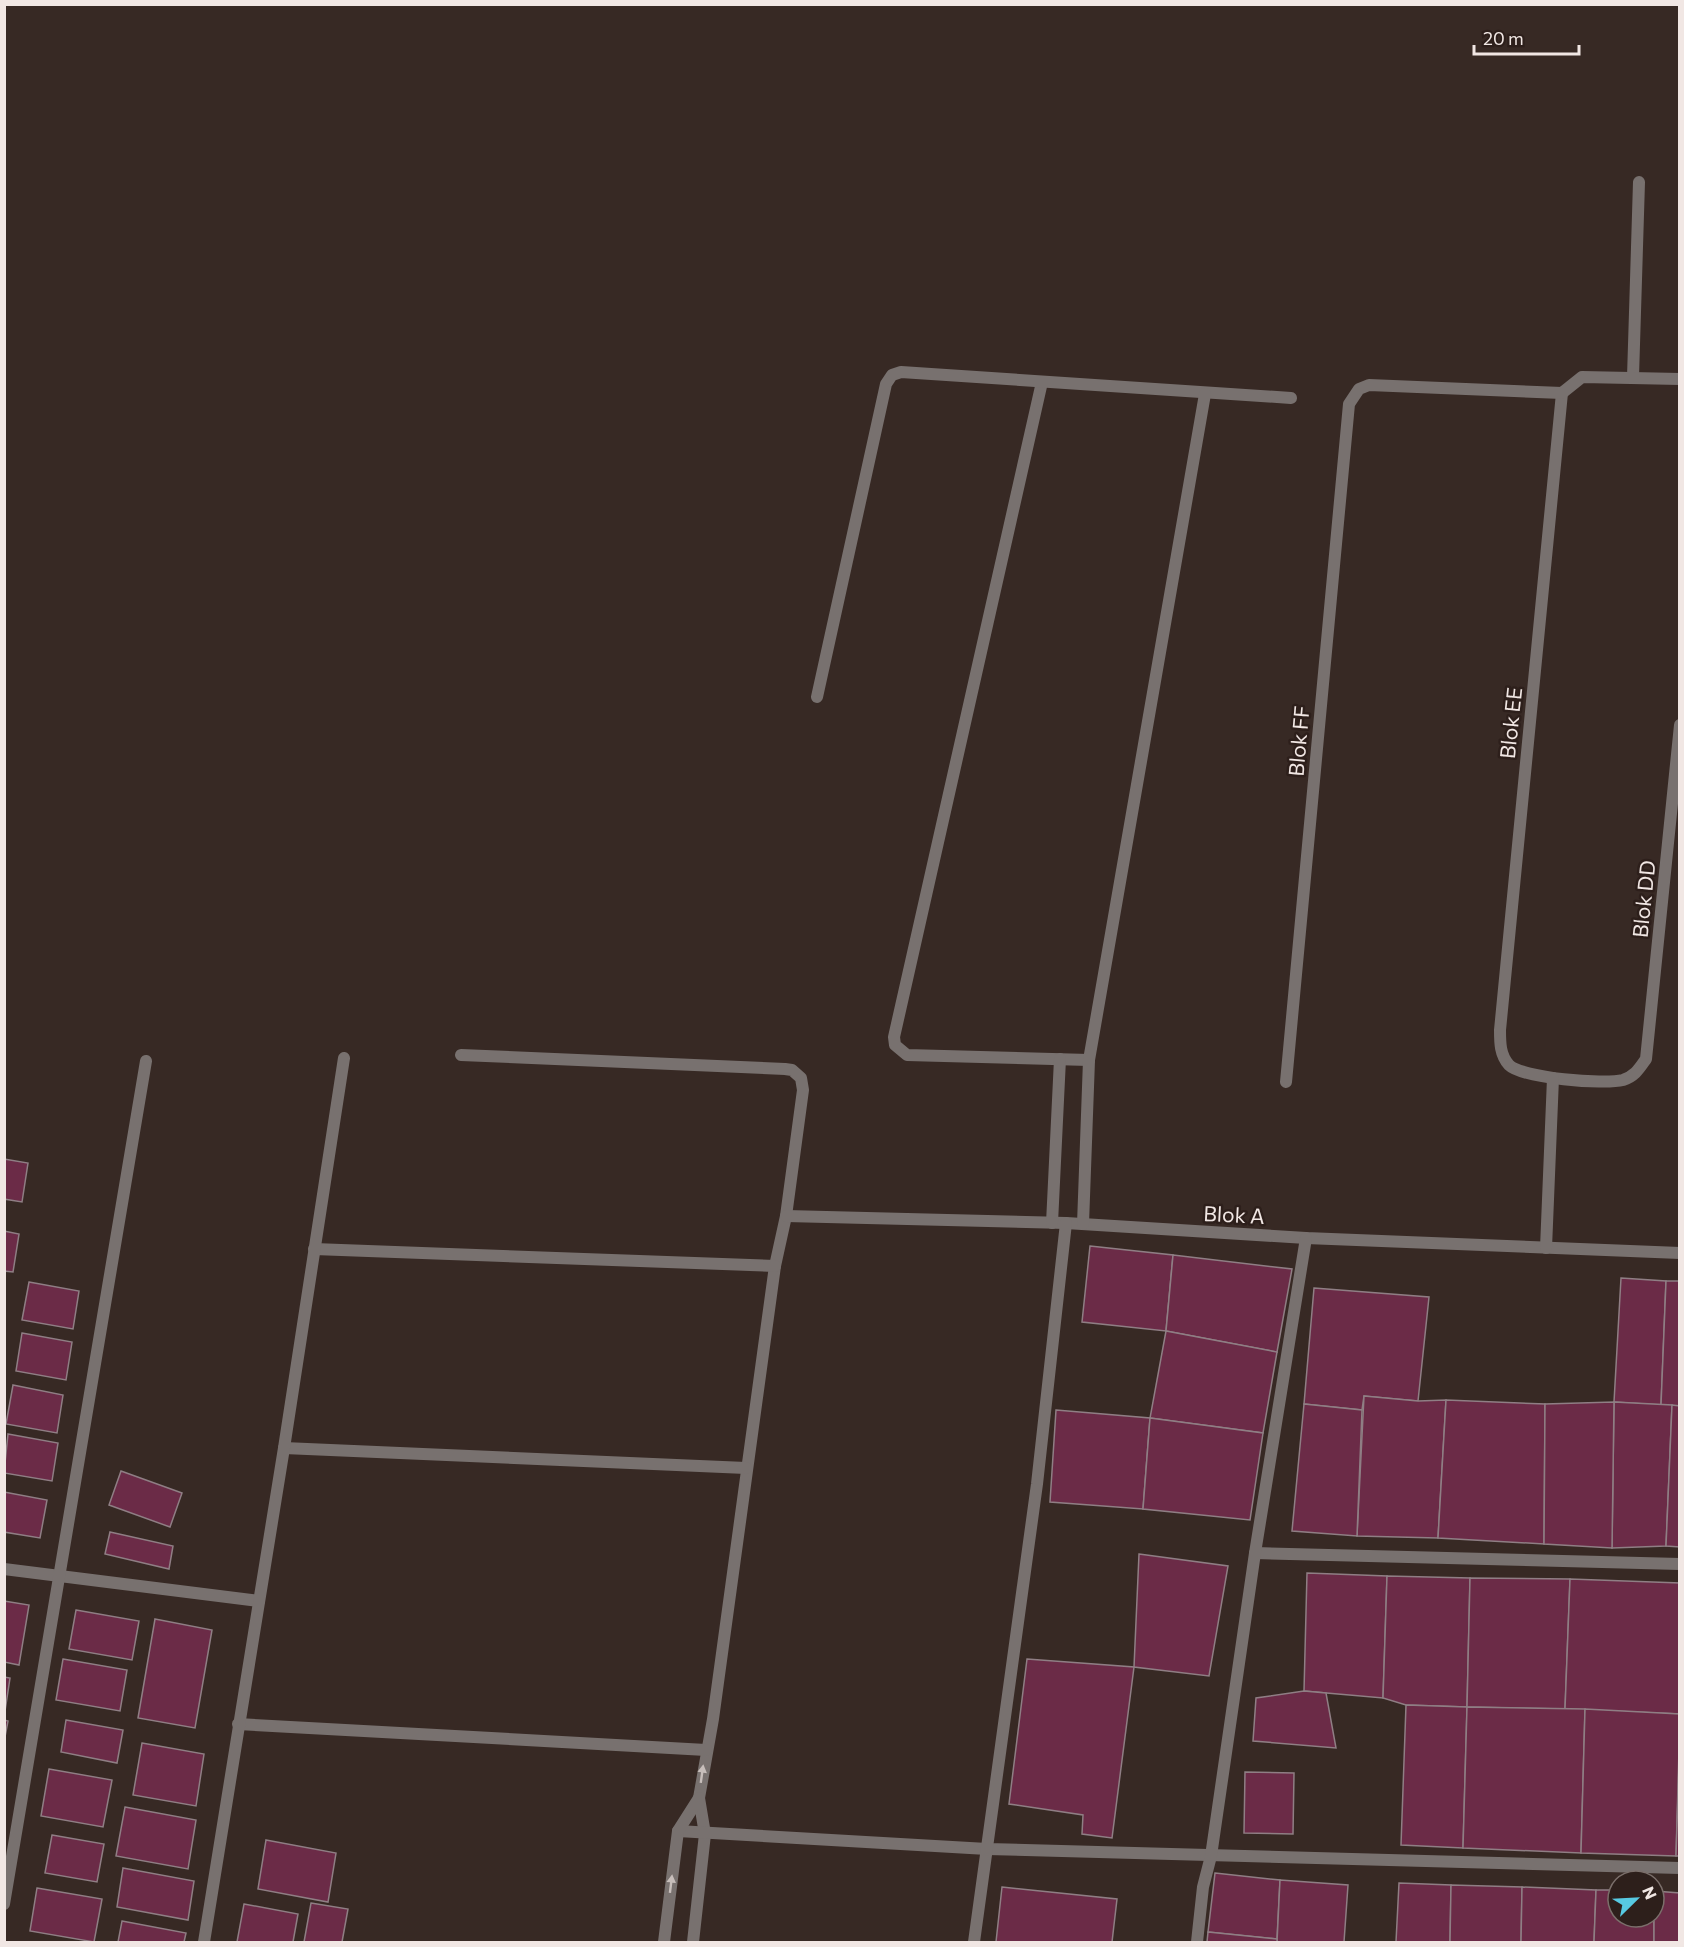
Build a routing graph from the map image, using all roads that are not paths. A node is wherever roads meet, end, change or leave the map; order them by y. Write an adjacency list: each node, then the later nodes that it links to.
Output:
1 (1639, 182): 2 (street)
2 (1633, 377): 3 (street); 5 (street)
3 (1680, 379)
4 (1042, 382): 6 (street); 8 (street); 12 (street)
5 (1562, 393): 15 (street, Blok EE); 16 (street, Blok FF)
6 (1205, 394): 7 (street); 13 (street)
7 (1290, 398)
8 (817, 698)
9 (1680, 725): 15 (street, Blok DD)
10 (461, 1055): 17 (street)
11 (344, 1058): 23 (street)
12 (1060, 1059): 13 (street); 18 (street)
13 (1089, 1060): 20 (street)
14 (146, 1061): 31 (street)
15 (1553, 1078): 22 (street)
16 (1287, 1082)
17 (786, 1216): 18 (street, Blok A); 25 (street)
18 (1052, 1223): 19 (street, Blok A)
19 (1066, 1223): 20 (street, Blok A); 38 (street)
20 (1083, 1224): 21 (street, Blok A)
21 (1306, 1238): 22 (street, Blok A); 28 (street)
22 (1545, 1248): 24 (street, Blok A)
23 (314, 1249): 25 (street); 26 (street)
24 (1680, 1253)
25 (776, 1266): 27 (street)
26 (284, 1448): 27 (street); 32 (street)
27 (746, 1468): 34 (street)
28 (1256, 1553): 29 (street); 39 (street)
29 (1680, 1564)
30 (4, 1569): 31 (street)
31 (61, 1575): 32 (street); 41 (street)
32 (259, 1601): 33 (street)
33 (238, 1724): 34 (street); 42 (street)
34 (706, 1750): 35 (street, one-way to 34)
35 (699, 1798): 36 (street); 37 (street)
36 (678, 1831): 37 (street); 43 (street, one-way to 36)
37 (705, 1834): 38 (street); 44 (street)
38 (987, 1849): 39 (street); 45 (street)
39 (1211, 1856): 40 (street); 46 (street)
40 (1680, 1868)
41 (4, 1904)
42 (204, 1942)
43 (664, 1942)
44 (693, 1942)
45 (974, 1942)
46 (1197, 1942)

